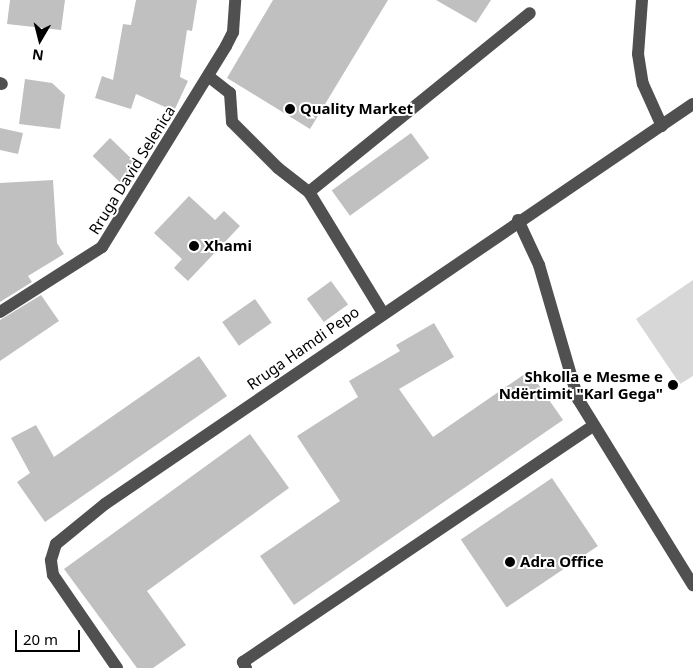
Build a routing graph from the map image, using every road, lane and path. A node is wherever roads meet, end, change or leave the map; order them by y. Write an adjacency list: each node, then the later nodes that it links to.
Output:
1 (235, 0): 4 (street, Rruga David Selenica)
2 (642, 0): 6 (street)
3 (530, 13): 7 (street)
4 (208, 76): 7 (street); 9 (street, Rruga David Selenica)
5 (693, 104): 6 (street, Rruga Hamdi Pepo)
6 (662, 126): 8 (street, Rruga Hamdi Pepo)
7 (309, 192): 10 (street)
8 (518, 220): 10 (street, Rruga Hamdi Pepo); 11 (street)
9 (0, 312)
10 (383, 312): 13 (street, Rruga Hamdi Pepo)
11 (593, 426): 12 (street); 14 (street)
12 (693, 585)
13 (117, 668)
14 (246, 668)

